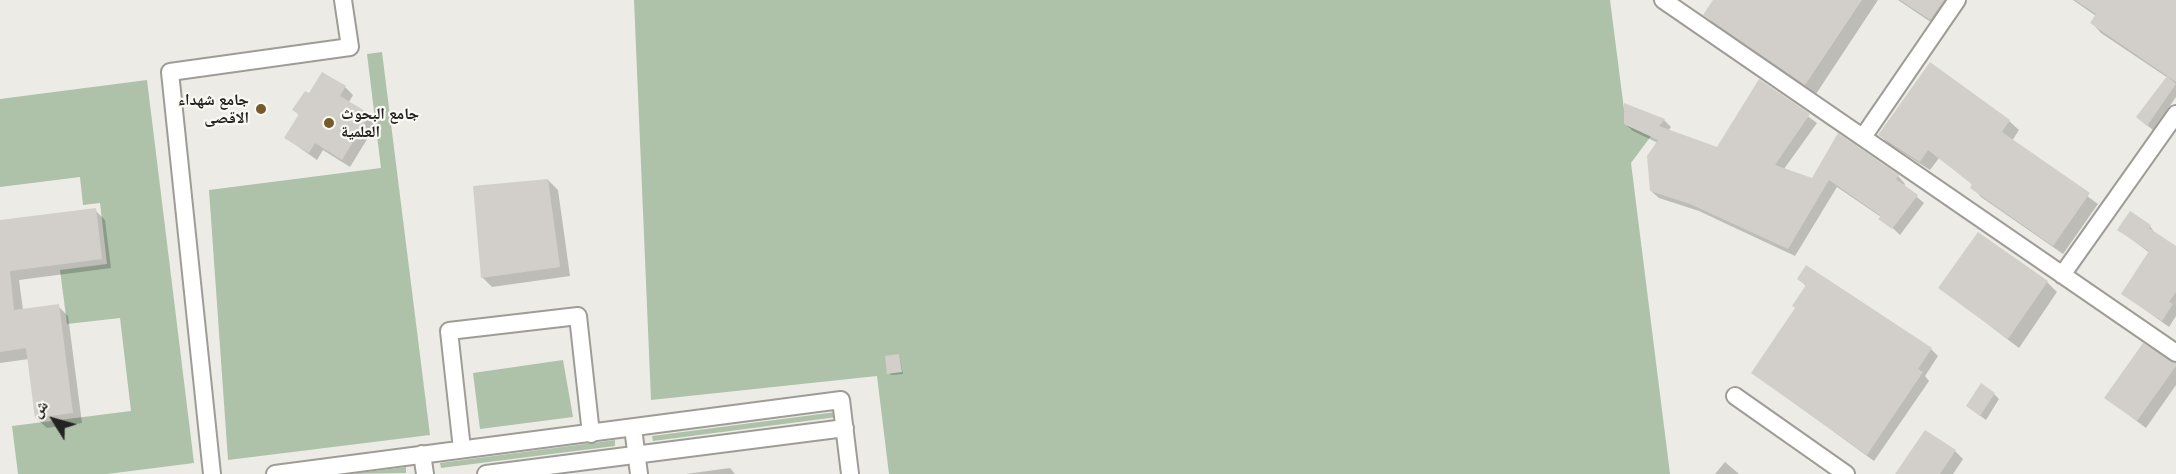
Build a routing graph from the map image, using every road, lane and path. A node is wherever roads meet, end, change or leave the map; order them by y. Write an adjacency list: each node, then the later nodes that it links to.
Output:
1 (343, 0): 15 (street)
2 (1663, 0): 5 (street)
3 (1957, 0): 5 (street)
4 (2176, 114): 6 (street)
5 (1863, 137): 6 (street)
6 (2062, 275): 7 (street)
7 (2176, 353)
8 (1735, 396): 21 (street)
9 (633, 428): 10 (street); 11 (street); 14 (street)
10 (844, 428): 14 (street); 20 (street)
11 (591, 434): 12 (street); 12 (street)
12 (462, 449): 13 (street)
13 (422, 454): 16 (street); 17 (street)
14 (636, 455): 18 (street); 19 (street)
15 (212, 474)
16 (275, 474)
17 (424, 474)
18 (486, 474)
19 (639, 474)
20 (850, 474)
21 (1846, 474)

